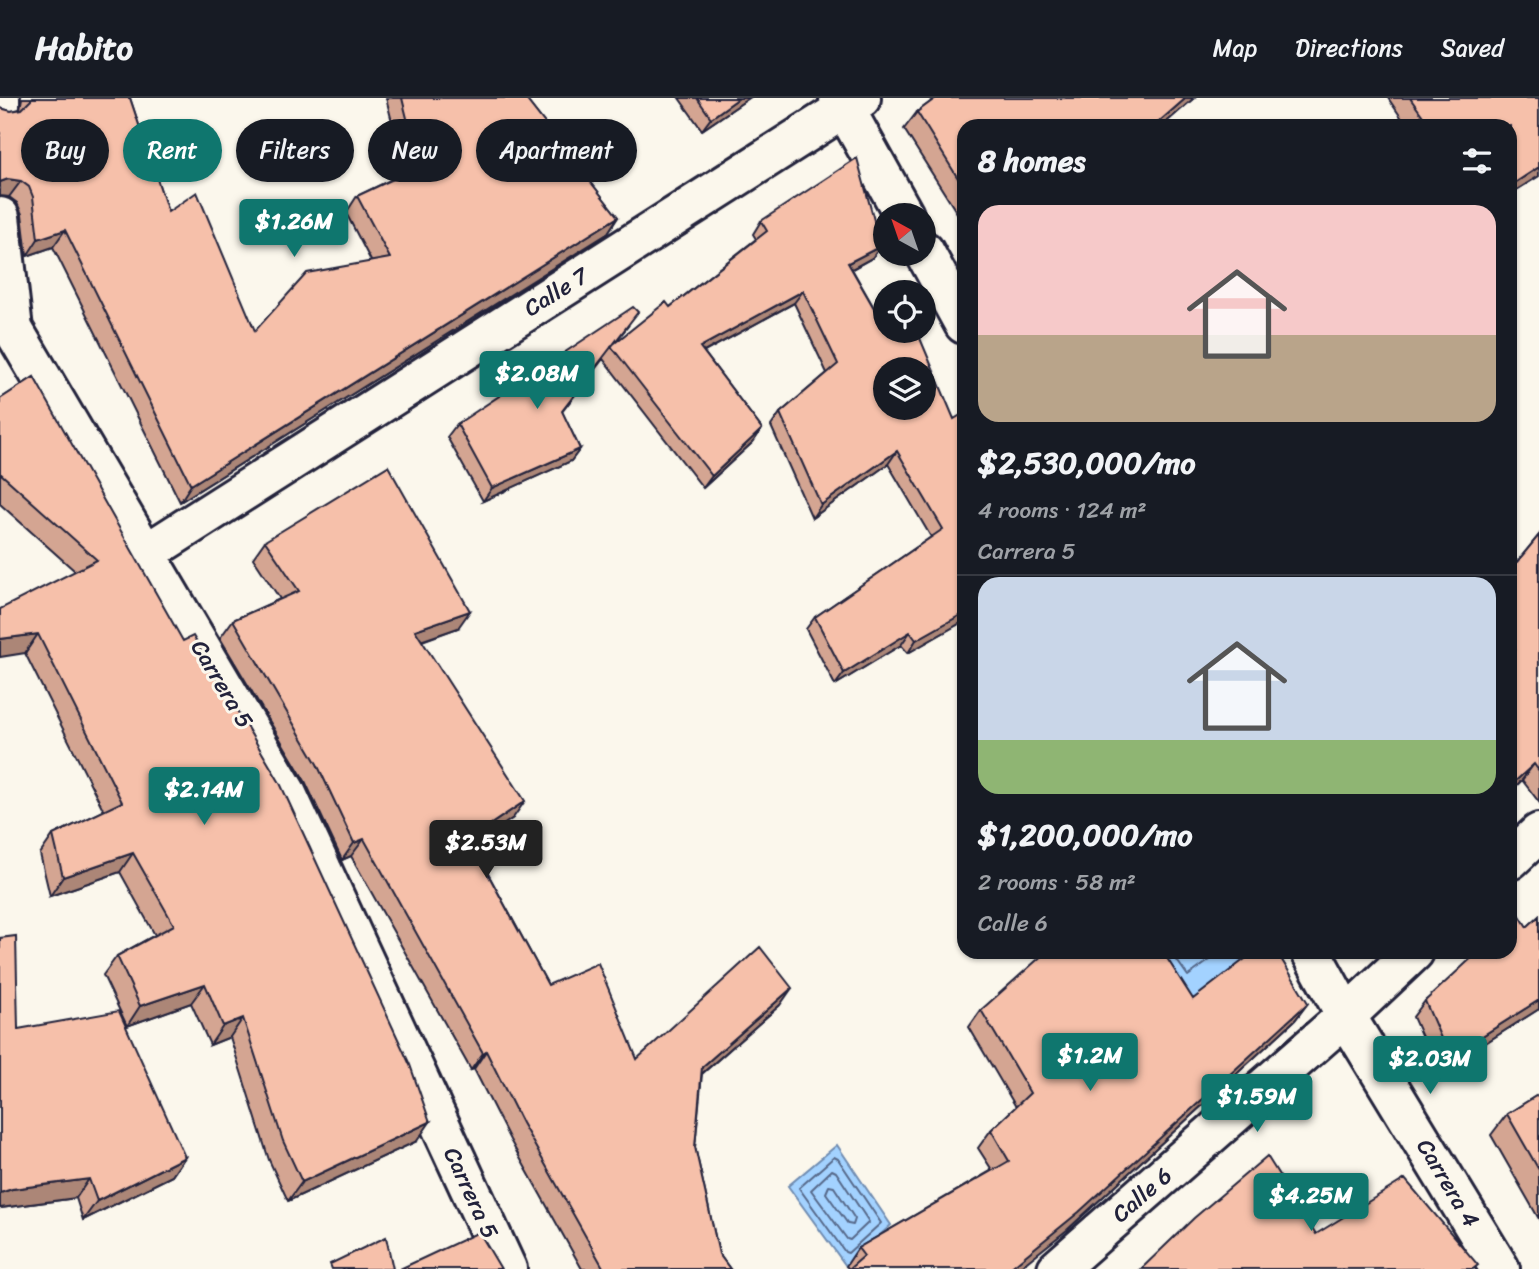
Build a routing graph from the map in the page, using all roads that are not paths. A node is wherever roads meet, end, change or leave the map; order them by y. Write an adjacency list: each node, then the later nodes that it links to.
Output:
1 (1, 98): 3 (street)
2 (849, 102): 4 (street); 9 (street, Calle 7)
3 (0, 106)
4 (898, 203)
5 (0, 217): 8 (street, Carrera 5)
6 (932, 266): 7 (street)
7 (957, 311)
8 (6, 330): 9 (street, Carrera 5)
9 (145, 554): 15 (street, Carrera 5)
10 (1539, 833): 11 (street)
11 (1517, 853)
12 (1315, 959): 14 (street, Carrera 4)
13 (1407, 959): 14 (street, Calle 6)
14 (1346, 1016): 16 (street, Calle 6); 17 (street, Carrera 4)
15 (507, 1269)
16 (1057, 1269)
17 (1500, 1269)

